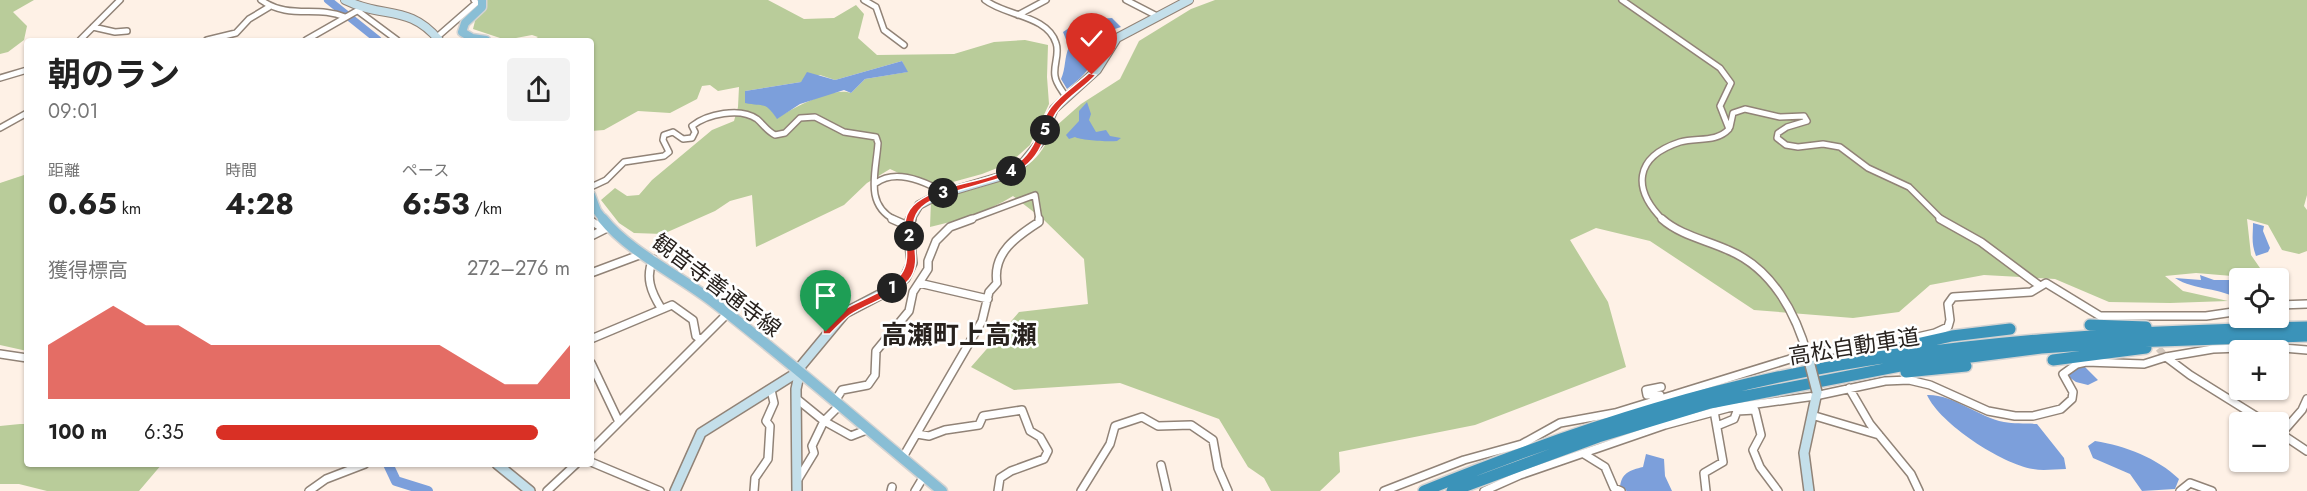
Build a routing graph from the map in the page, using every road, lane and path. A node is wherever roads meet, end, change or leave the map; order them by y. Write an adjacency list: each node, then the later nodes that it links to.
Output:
1 (120, 0): 17 (street)
2 (261, 0): 12 (street)
3 (345, 0): 13 (street)
4 (474, 0): 24 (street)
5 (482, 0): 25 (main road)
6 (864, 0): 26 (street)
7 (985, 0): 14 (street)
8 (1046, 0): 14 (street)
9 (1126, 0): 15 (street)
10 (1189, 0): 15 (main road)
11 (1622, 0): 32 (street)
12 (269, 7): 16 (street); 20 (street)
13 (360, 9): 16 (street); 22 (street); 23 (main road)
14 (1018, 15): 29 (street)
15 (1157, 16): 29 (main road)
16 (345, 17): 21 (street)
17 (93, 27): 18 (street); 19 (street)
18 (127, 31)
19 (82, 38)
20 (214, 38)
21 (309, 38)
22 (395, 38)
23 (437, 38)
24 (439, 38)
25 (472, 38)
26 (904, 45)
27 (24, 71): 28 (street)
28 (0, 78)
29 (1066, 97): 35 (main road)
30 (24, 115): 31 (street)
31 (0, 128)
32 (1729, 129): 45 (street); 62 (street)
33 (875, 184): 34 (street); 35 (street); 38 (street)
34 (594, 186)
35 (945, 193): 38 (main road)
36 (594, 203): 39 (main road, 観音寺善通寺線)
37 (594, 222): 39 (street)
38 (908, 226): 68 (main road)
39 (607, 228): 40 (street); 41 (main road, 観音寺善通寺線)
40 (594, 234)
41 (642, 254): 42 (main road, 観音寺善通寺線); 43 (street)
42 (653, 259): 49 (street); 50 (main road, 観音寺善通寺線)
43 (594, 272)
44 (919, 283): 46 (street); 46 (street); 77 (street)
45 (2040, 286): 51 (street); 62 (street)
46 (988, 299): 88 (street)
47 (2307, 304): 48 (street)
48 (2289, 305)
49 (661, 308): 58 (street); 59 (street)
50 (728, 313): 59 (street); 68 (main road, 観音寺善通寺線)
51 (2229, 313)
52 (2090, 325): 55 (highway)
53 (2307, 327): 55 (highway, 高松自動車道)
54 (2010, 329): 70 (highway)
55 (2207, 330): 70 (highway, 高松自動車道)
56 (2307, 336): 57 (highway, 高松自動車道)
57 (2266, 337): 65 (highway); 69 (highway, 高松自動車道)
58 (594, 338)
59 (700, 339): 84 (street)
60 (2307, 350): 63 (street)
61 (0, 354): 64 (street)
62 (1808, 356): 73 (main road, bridge); 74 (street)
63 (2166, 357): 69 (street); 80 (street)
64 (24, 358)
65 (2053, 360)
66 (1966, 366): 69 (highway)
67 (594, 369): 84 (street)
68 (798, 372): 72 (main road); 75 (main road); 77 (main road, 観音寺善通寺線)
69 (1846, 383): 73 (street); 89 (street); 116 (highway, 高松自動車道)
70 (1743, 386): 115 (highway, 高松自動車道)
71 (1661, 387): 74 (street)
72 (771, 390): 106 (main road); 107 (street)
73 (1817, 394): 78 (street); 82 (main road)
74 (1671, 396): 114 (street)
75 (796, 399): 83 (street); 101 (main road)
76 (2307, 399): 81 (street)
77 (837, 403): 83 (street); 87 (main road, 観音寺善通寺線)
78 (1736, 409): 79 (street); 86 (street); 120 (street)
79 (1713, 411): 86 (street); 93 (street)
80 (2252, 412)
81 (2304, 412): 85 (street)
82 (1815, 416): 89 (street); 121 (main road)
83 (824, 421): 87 (street); 101 (street)
84 (619, 422): 91 (street)
85 (2289, 425)
86 (1717, 426): 119 (street)
87 (870, 429): 94 (main road, 観音寺善通寺線)
88 (917, 434): 94 (street); 110 (street)
89 (1879, 435): 122 (street)
90 (2289, 439): 92 (street)
91 (594, 447)
92 (2307, 451)
93 (1584, 454): 117 (street); 118 (street)
94 (903, 458): 100 (main road, 観音寺善通寺線)
95 (594, 463): 105 (street)
96 (1161, 465): 112 (street)
97 (357, 467): 102 (street)
98 (501, 467): 103 (main road)
99 (573, 467): 104 (street)
100 (924, 476): 108 (street); 109 (main road, 観音寺善通寺線)
101 (795, 488)
102 (309, 491)
103 (530, 491)
104 (546, 491)
105 (660, 491)
106 (675, 491)
107 (754, 491)
108 (915, 491)
109 (942, 491)
110 (998, 491)
111 (1081, 491): 113 (street)
112 (1167, 491)
113 (1228, 491)
114 (1384, 491)
115 (1424, 491)
116 (1452, 491)
117 (1484, 491)
118 (1622, 491)
119 (1706, 491)
120 (1778, 491)
121 (1809, 491)
122 (1919, 491)
123 (2180, 491): 124 (street)
124 (2212, 491)

